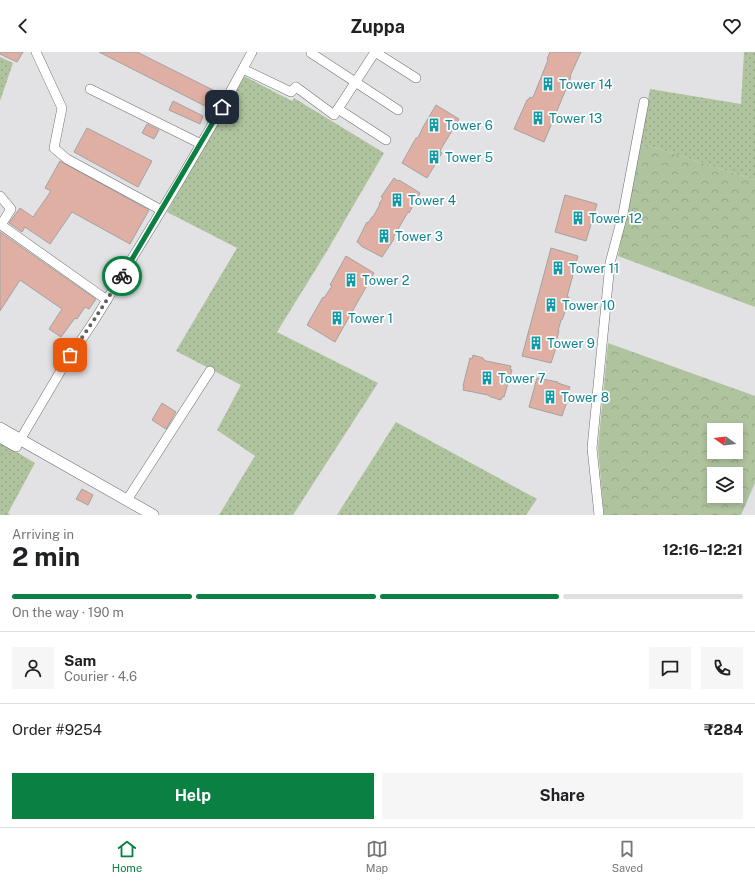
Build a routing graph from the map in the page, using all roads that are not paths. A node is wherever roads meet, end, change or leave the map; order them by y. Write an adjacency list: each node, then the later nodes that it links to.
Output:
1 (36, 52): 15 (street)
2 (252, 52): 5 (street)
3 (310, 52): 7 (street)
4 (375, 52): 6 (street); 7 (street)
5 (243, 69): 10 (street); 13 (street)
6 (416, 78)
7 (355, 82): 10 (street); 11 (street)
8 (90, 89): 13 (street)
9 (644, 102): 24 (street)
10 (338, 109): 12 (street)
11 (398, 110)
12 (386, 140)
13 (201, 144): 15 (street)
14 (0, 196): 16 (street)
15 (161, 210): 16 (street)
16 (107, 300): 20 (street)
17 (210, 371): 21 (street)
18 (0, 428): 20 (main road)
19 (0, 437): 20 (main road)
20 (18, 443): 21 (main road); 22 (main road)
21 (126, 500): 23 (main road)
22 (138, 515)
23 (153, 515)
24 (598, 515)

